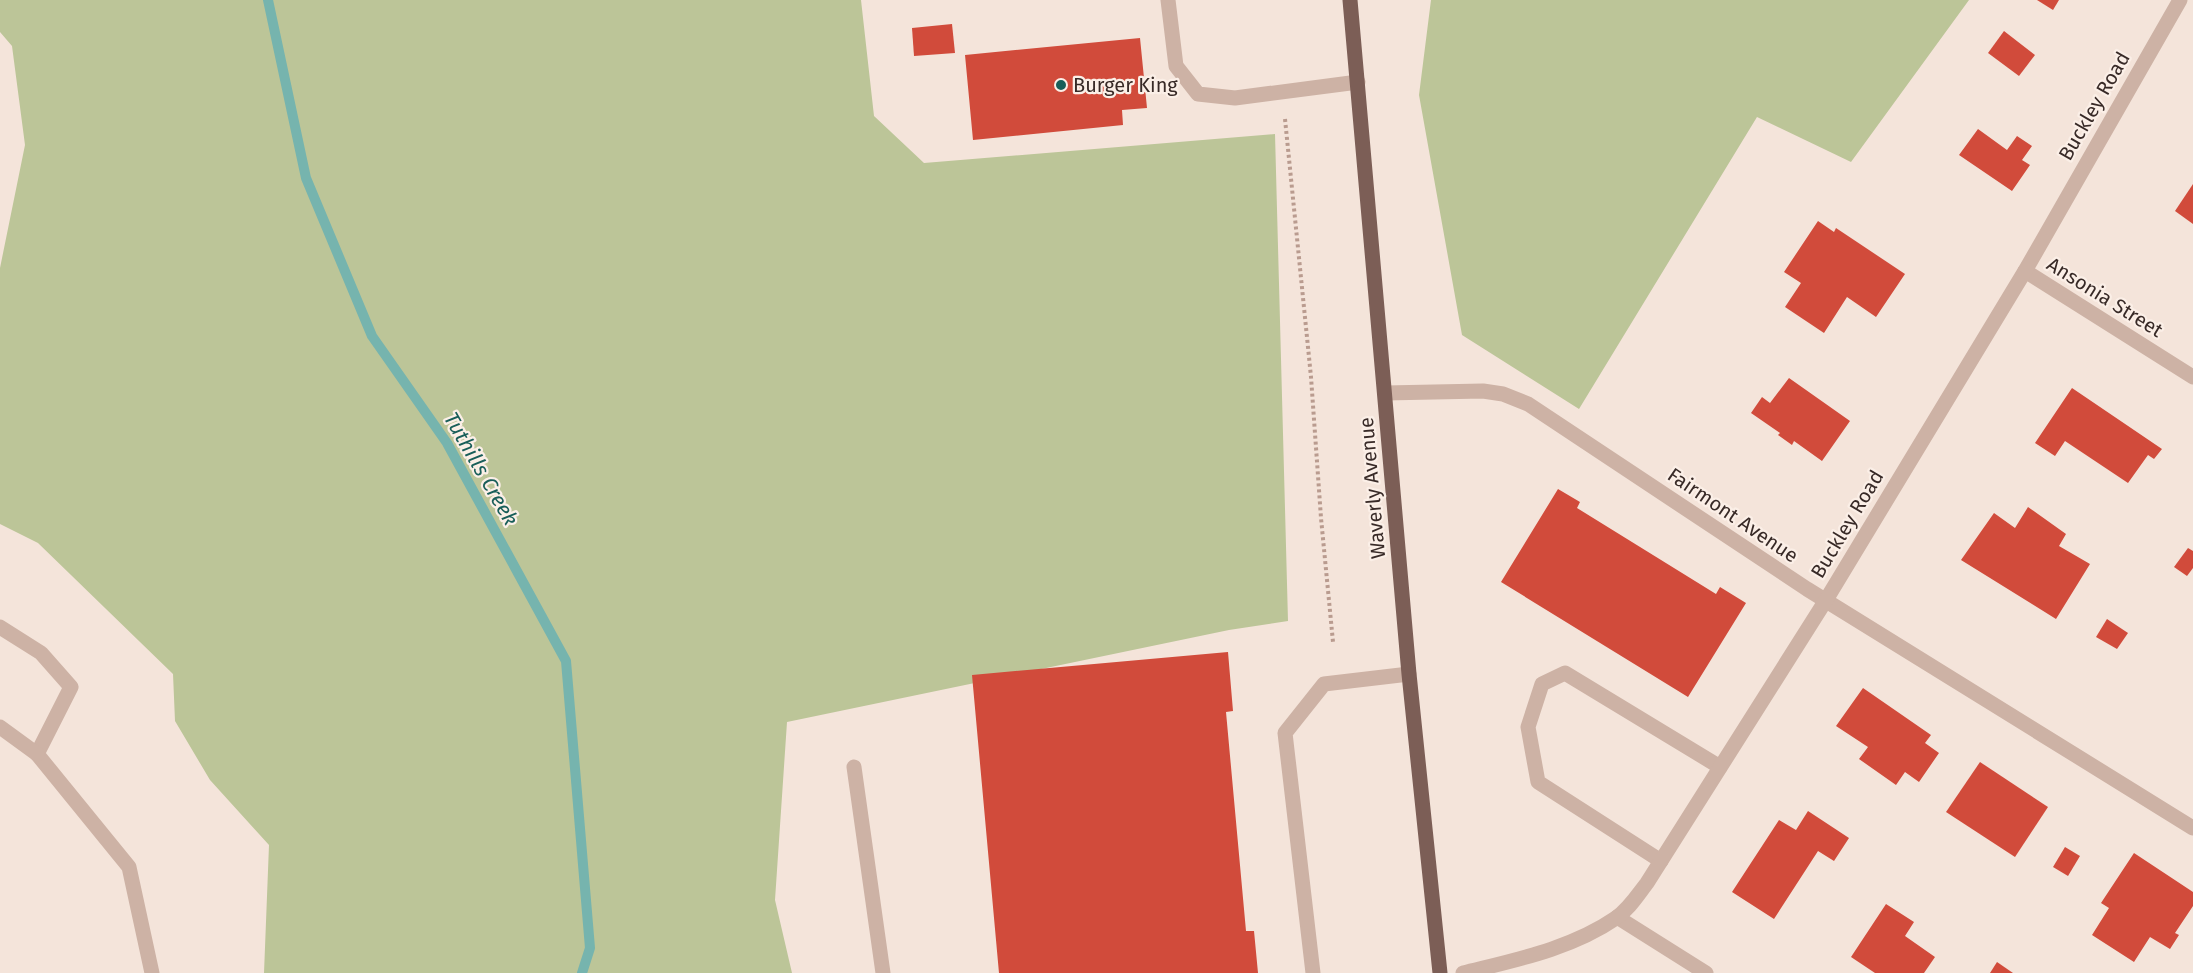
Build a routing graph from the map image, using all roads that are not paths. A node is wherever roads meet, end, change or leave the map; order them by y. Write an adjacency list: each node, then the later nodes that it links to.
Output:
1 (1168, 0): 4 (street)
2 (1350, 0): 4 (main road, Waverly Avenue)
3 (2180, 0): 5 (street, Buckley Road)
4 (1358, 82): 7 (main road, Waverly Avenue)
5 (2025, 271): 6 (street, Ansonia Street); 8 (street, Buckley Road)
6 (2193, 377)
7 (1385, 393): 8 (street, Fairmont Avenue); 10 (main road, Waverly Avenue)
8 (1826, 600): 14 (street, Buckley Road); 15 (street, Fairmont Avenue)
9 (0, 627): 12 (street)
10 (1409, 674): 20 (street); 21 (main road, Waverly Avenue)
11 (0, 727): 12 (street)
12 (37, 754): 18 (street)
13 (854, 767): 19 (street)
14 (1720, 767): 16 (street, Buckley Road); 16 (street)
15 (2193, 828)
16 (1661, 861): 17 (street, Buckley Road)
17 (1617, 917): 22 (street, Buckley Road); 23 (street)
18 (152, 973)
19 (883, 973)
20 (1312, 973)
21 (1440, 973)
22 (1464, 973)
23 (1706, 973)

